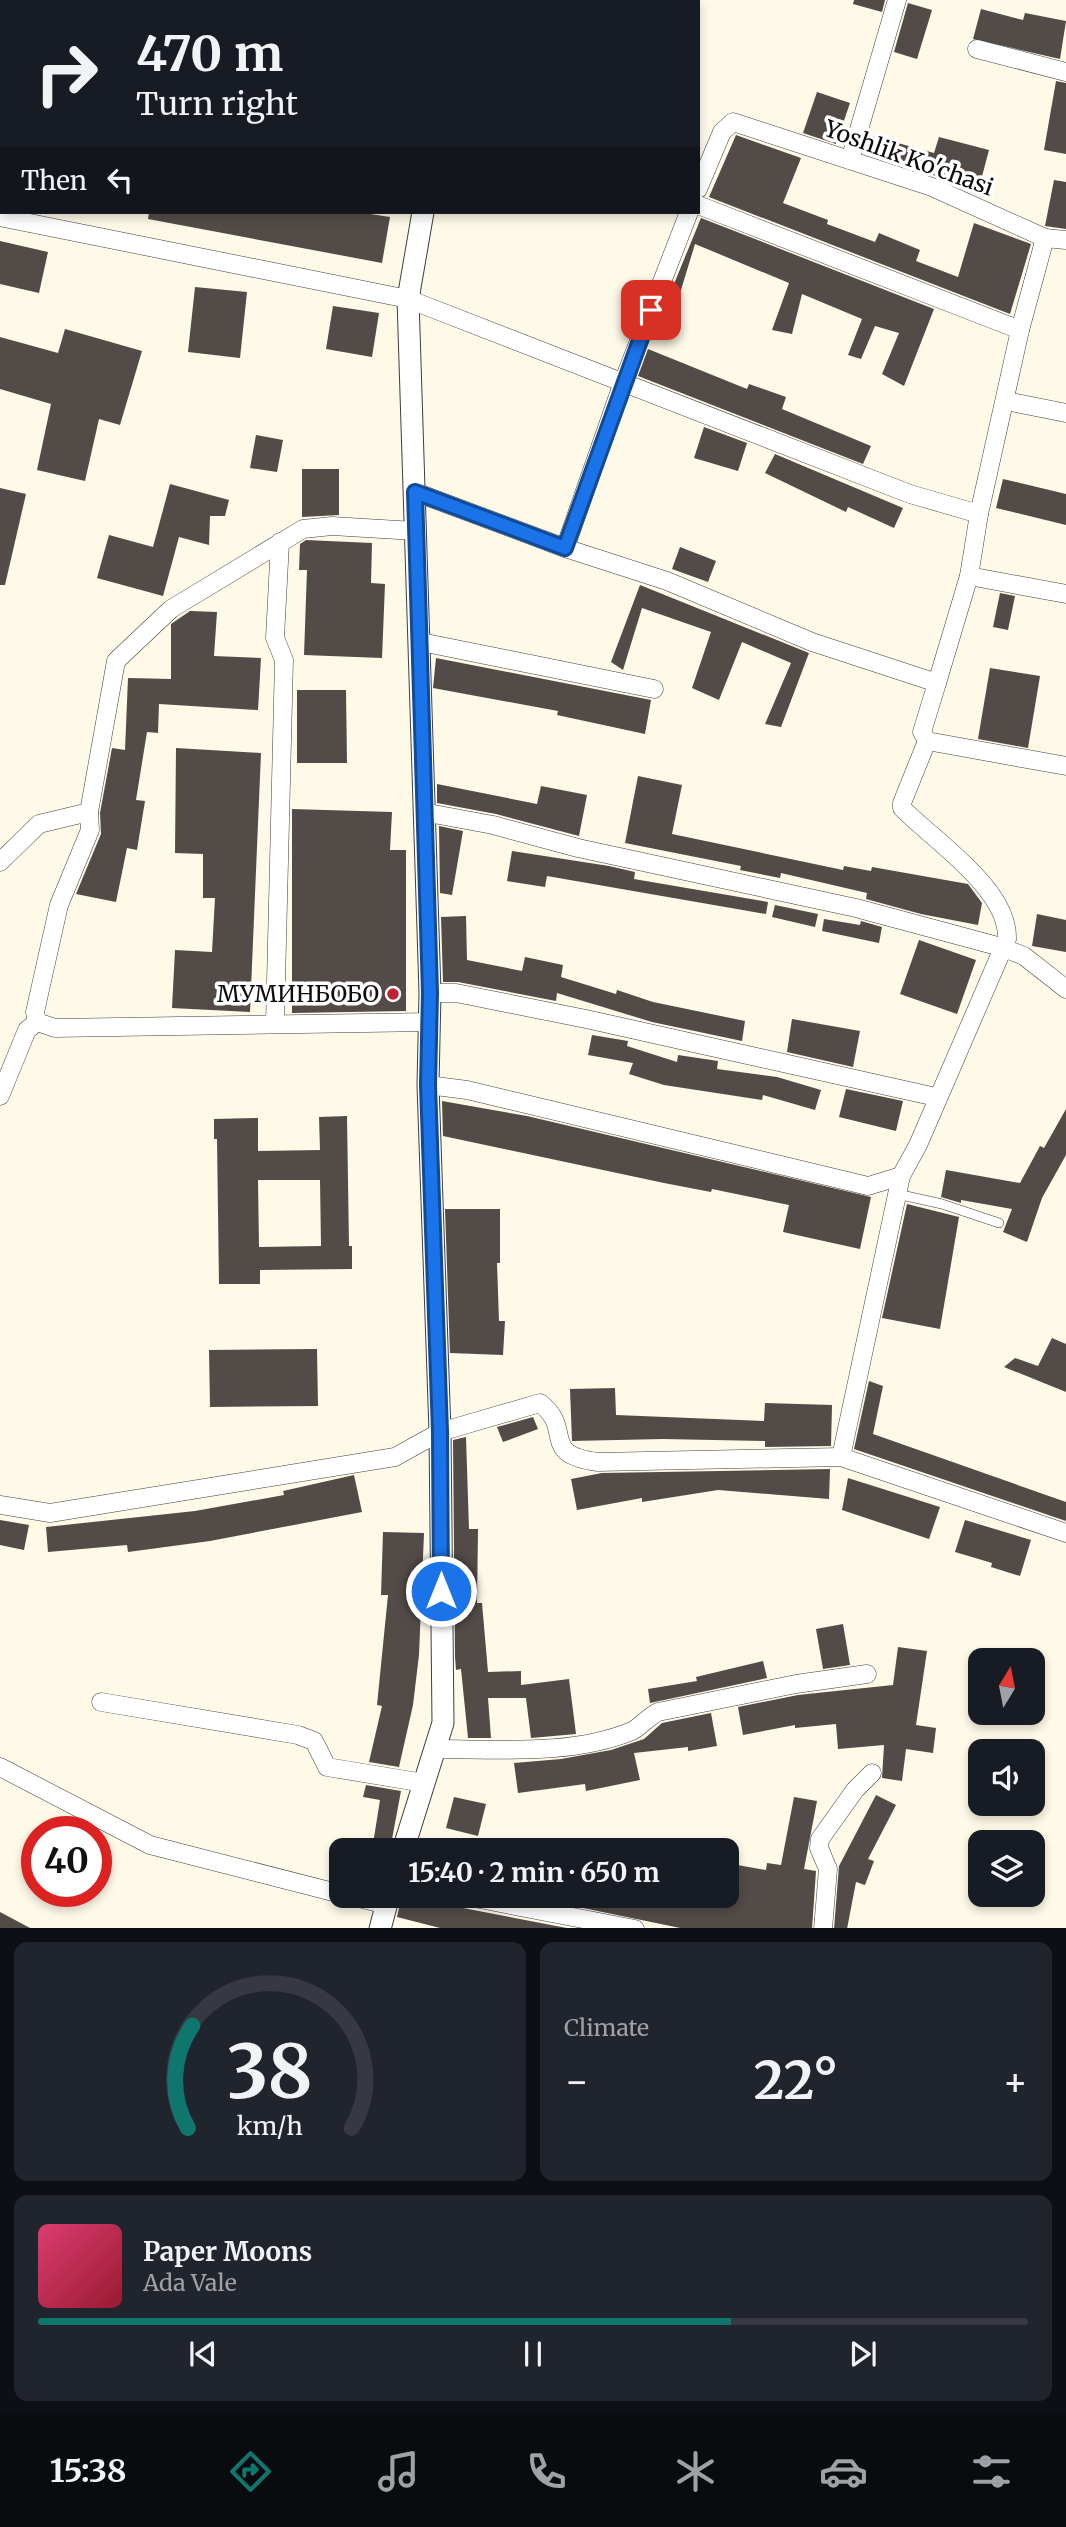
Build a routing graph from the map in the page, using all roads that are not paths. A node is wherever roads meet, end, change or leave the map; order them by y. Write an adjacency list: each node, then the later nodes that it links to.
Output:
1 (897, 0): 4 (street)
2 (977, 49): 3 (street)
3 (1066, 72)
4 (850, 160): 5 (street, Yoshlik Ko'chasi); 10 (street, Yoshlik Ko'chasi)
5 (700, 184)
6 (700, 206): 13 (street)
7 (424, 214): 12 (street)
8 (688, 214): 14 (street)
9 (0, 218): 12 (street)
10 (1045, 238): 11 (street, Yoshlik Ko'chasi); 13 (street)
11 (1066, 240)
12 (408, 299): 14 (street); 17 (street)
13 (1020, 330): 15 (street)
14 (622, 385): 18 (street); 21 (street)
15 (1006, 401): 16 (street); 18 (street)
16 (1066, 413)
17 (415, 492): 19 (street); 21 (street)
18 (979, 513): 22 (street)
19 (415, 531): 20 (street); 24 (street)
20 (280, 542): 29 (street); 37 (street)
21 (565, 548): 25 (street)
22 (968, 576): 23 (street); 25 (street)
23 (1066, 594)
24 (421, 642): 26 (street); 30 (street)
25 (937, 683): 27 (street)
26 (654, 689)
27 (927, 741): 28 (street); 32 (street)
28 (1066, 766)
29 (89, 811): 31 (street); 35 (street)
30 (423, 812): 32 (street); 34 (street)
31 (0, 862)
32 (1001, 947): 33 (street); 40 (street)
33 (1066, 989)
34 (430, 993): 36 (street); 40 (street)
35 (37, 1022): 37 (street); 39 (street)
36 (429, 1022): 37 (street); 38 (street)
37 (275, 1023)
38 (428, 1085): 41 (street); 44 (street)
39 (0, 1096)
40 (936, 1097): 41 (street)
41 (901, 1176): 42 (street)
42 (897, 1194): 43 (lane); 45 (street)
43 (999, 1223)
44 (440, 1432): 45 (street); 46 (street); 50 (street)
45 (841, 1457): 47 (street)
46 (0, 1505)
47 (1066, 1533)
48 (867, 1674): 50 (street)
49 (101, 1702): 53 (street)
50 (434, 1749): 53 (street)
51 (0, 1767): 55 (street)
52 (872, 1773): 60 (street)
53 (424, 1783): 54 (street)
54 (406, 1838)
55 (329, 1891)
56 (386, 1908): 58 (street)
57 (528, 1908): 59 (street)
58 (380, 1928)
59 (635, 1928)
60 (823, 1928)

